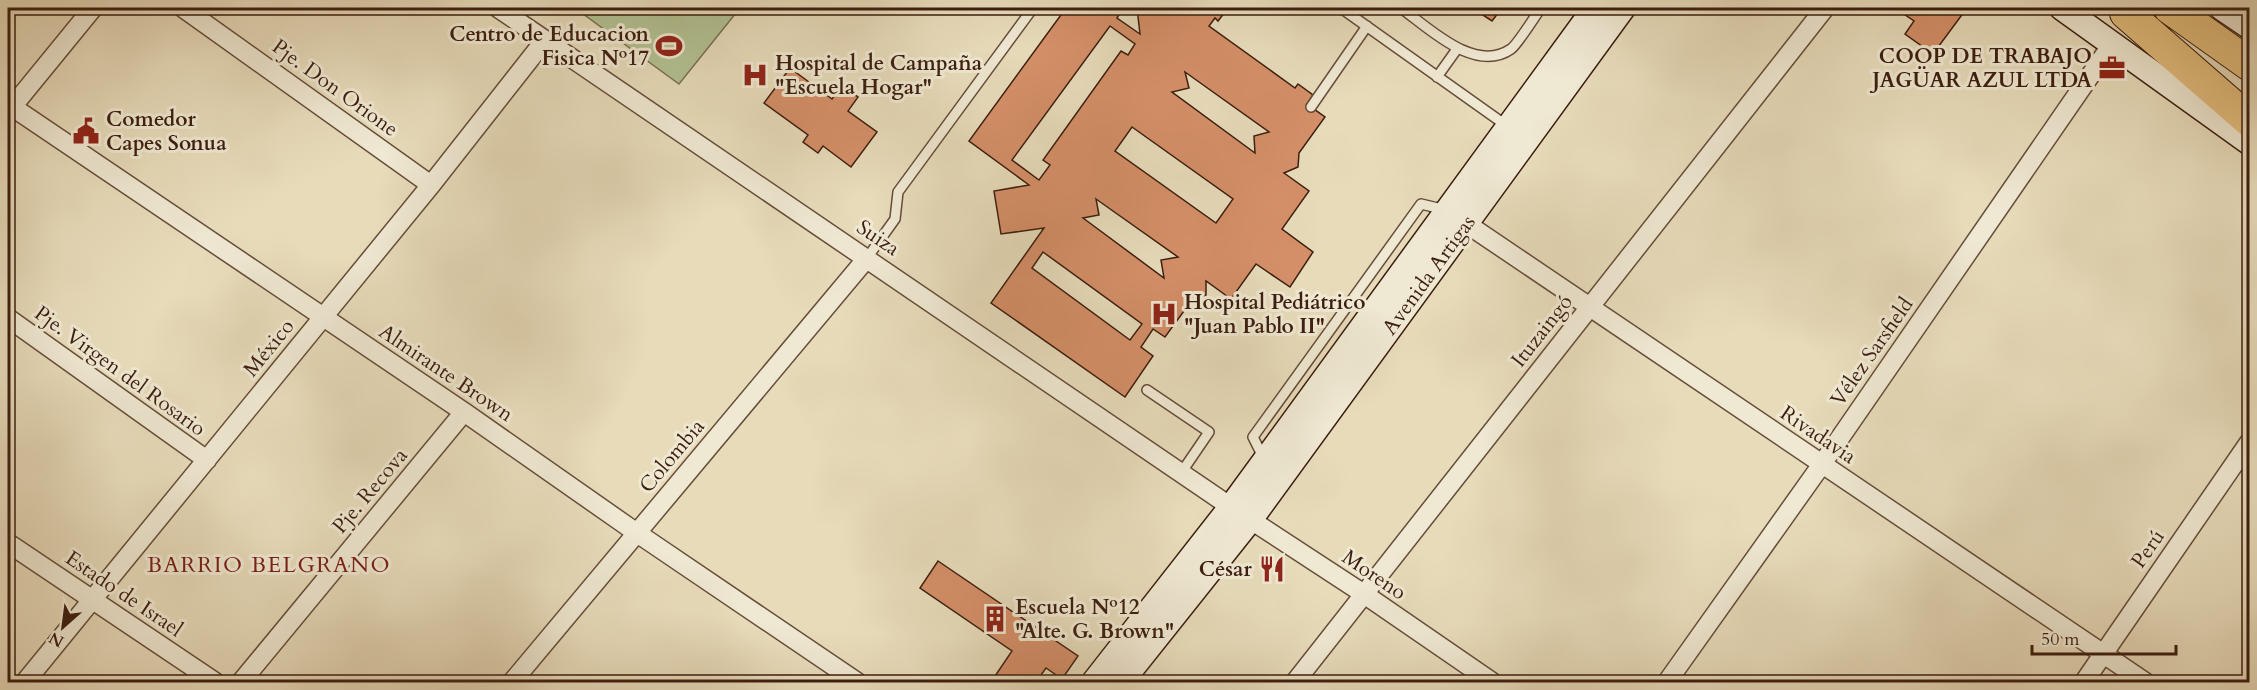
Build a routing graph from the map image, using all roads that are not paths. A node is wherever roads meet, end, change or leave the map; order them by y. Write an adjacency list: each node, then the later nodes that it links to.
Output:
1 (93, 8): 25 (street)
2 (183, 8): 29 (street, Pje. Don Orione)
3 (498, 8): 17 (street, Suiza)
4 (1033, 8): 31 (lane)
5 (1341, 8): 15 (lane)
6 (1401, 8): 19 (lane)
7 (1541, 8): 19 (lane)
8 (1595, 8): 27 (main road, Avenida Artigas)
9 (1623, 8): 30 (main road, Avenida Artigas)
10 (1825, 8): 32 (street, Ituzaingó)
11 (2062, 8): 18 (main road)
12 (2172, 8): 20 (highway); 21 (highway)
13 (2222, 8): 16 (main road)
14 (2123, 10): 23 (highway); 26 (highway)
15 (1366, 26): 22 (lane); 24 (lane)
16 (2250, 27)
17 (545, 40): 29 (street, México); 31 (street, Suiza)
18 (2112, 45): 28 (main road); 39 (street, Vélez Sarsfield)
19 (1457, 49): 22 (lane)
20 (2250, 56)
21 (2250, 65)
22 (1437, 77): 27 (lane)
23 (2250, 102)
24 (1311, 107)
25 (9, 108): 33 (street, Almirante Brown)
26 (2250, 121)
27 (1509, 127): 30 (main road, Avenida Artigas)
28 (2250, 143)
29 (431, 185): 33 (street, México)
30 (1457, 217): 32 (street, Rivadavia); 41 (main road, Avenida Artigas); 41 (main road, Avenida Artigas)
31 (867, 258): 40 (street, Suiza); 42 (street, Colombia)
32 (1590, 307): 39 (street, Rivadavia); 44 (street, Ituzaingó)
33 (323, 317): 36 (street, Almirante Brown); 38 (street, México)
34 (8, 318): 38 (street, Pje. Virgen del Rosario)
35 (1147, 390): 40 (lane)
36 (464, 412): 42 (street, Almirante Brown); 49 (street, Pje. Recova)
37 (2250, 441): 46 (street, Perú)
38 (207, 460): 45 (street, México)
39 (1822, 464): 46 (street, Rivadavia); 56 (street, Vélez Sarsfield)
40 (1181, 473): 41 (street, Suiza)
41 (1241, 514): 44 (street, Moreno); 52 (main road, Avenida Artigas); 53 (main road, Avenida Artigas)
42 (637, 533): 50 (street, Colombia); 51 (street, Almirante Brown)
43 (8, 543): 45 (street, Estado de Israel)
44 (1364, 594): 54 (street, Ituzaingó); 55 (street, Moreno)
45 (91, 600): 47 (street, México); 48 (street, Estado de Israel)
46 (2103, 654): 57 (street, Perú); 58 (street, Rivadavia)
47 (25, 682)
48 (215, 682)
49 (241, 682)
50 (512, 682)
51 (857, 682)
52 (1094, 682)
53 (1121, 682)
54 (1295, 682)
55 (1492, 682)
56 (1667, 682)
57 (2084, 682)
58 (2145, 682)

